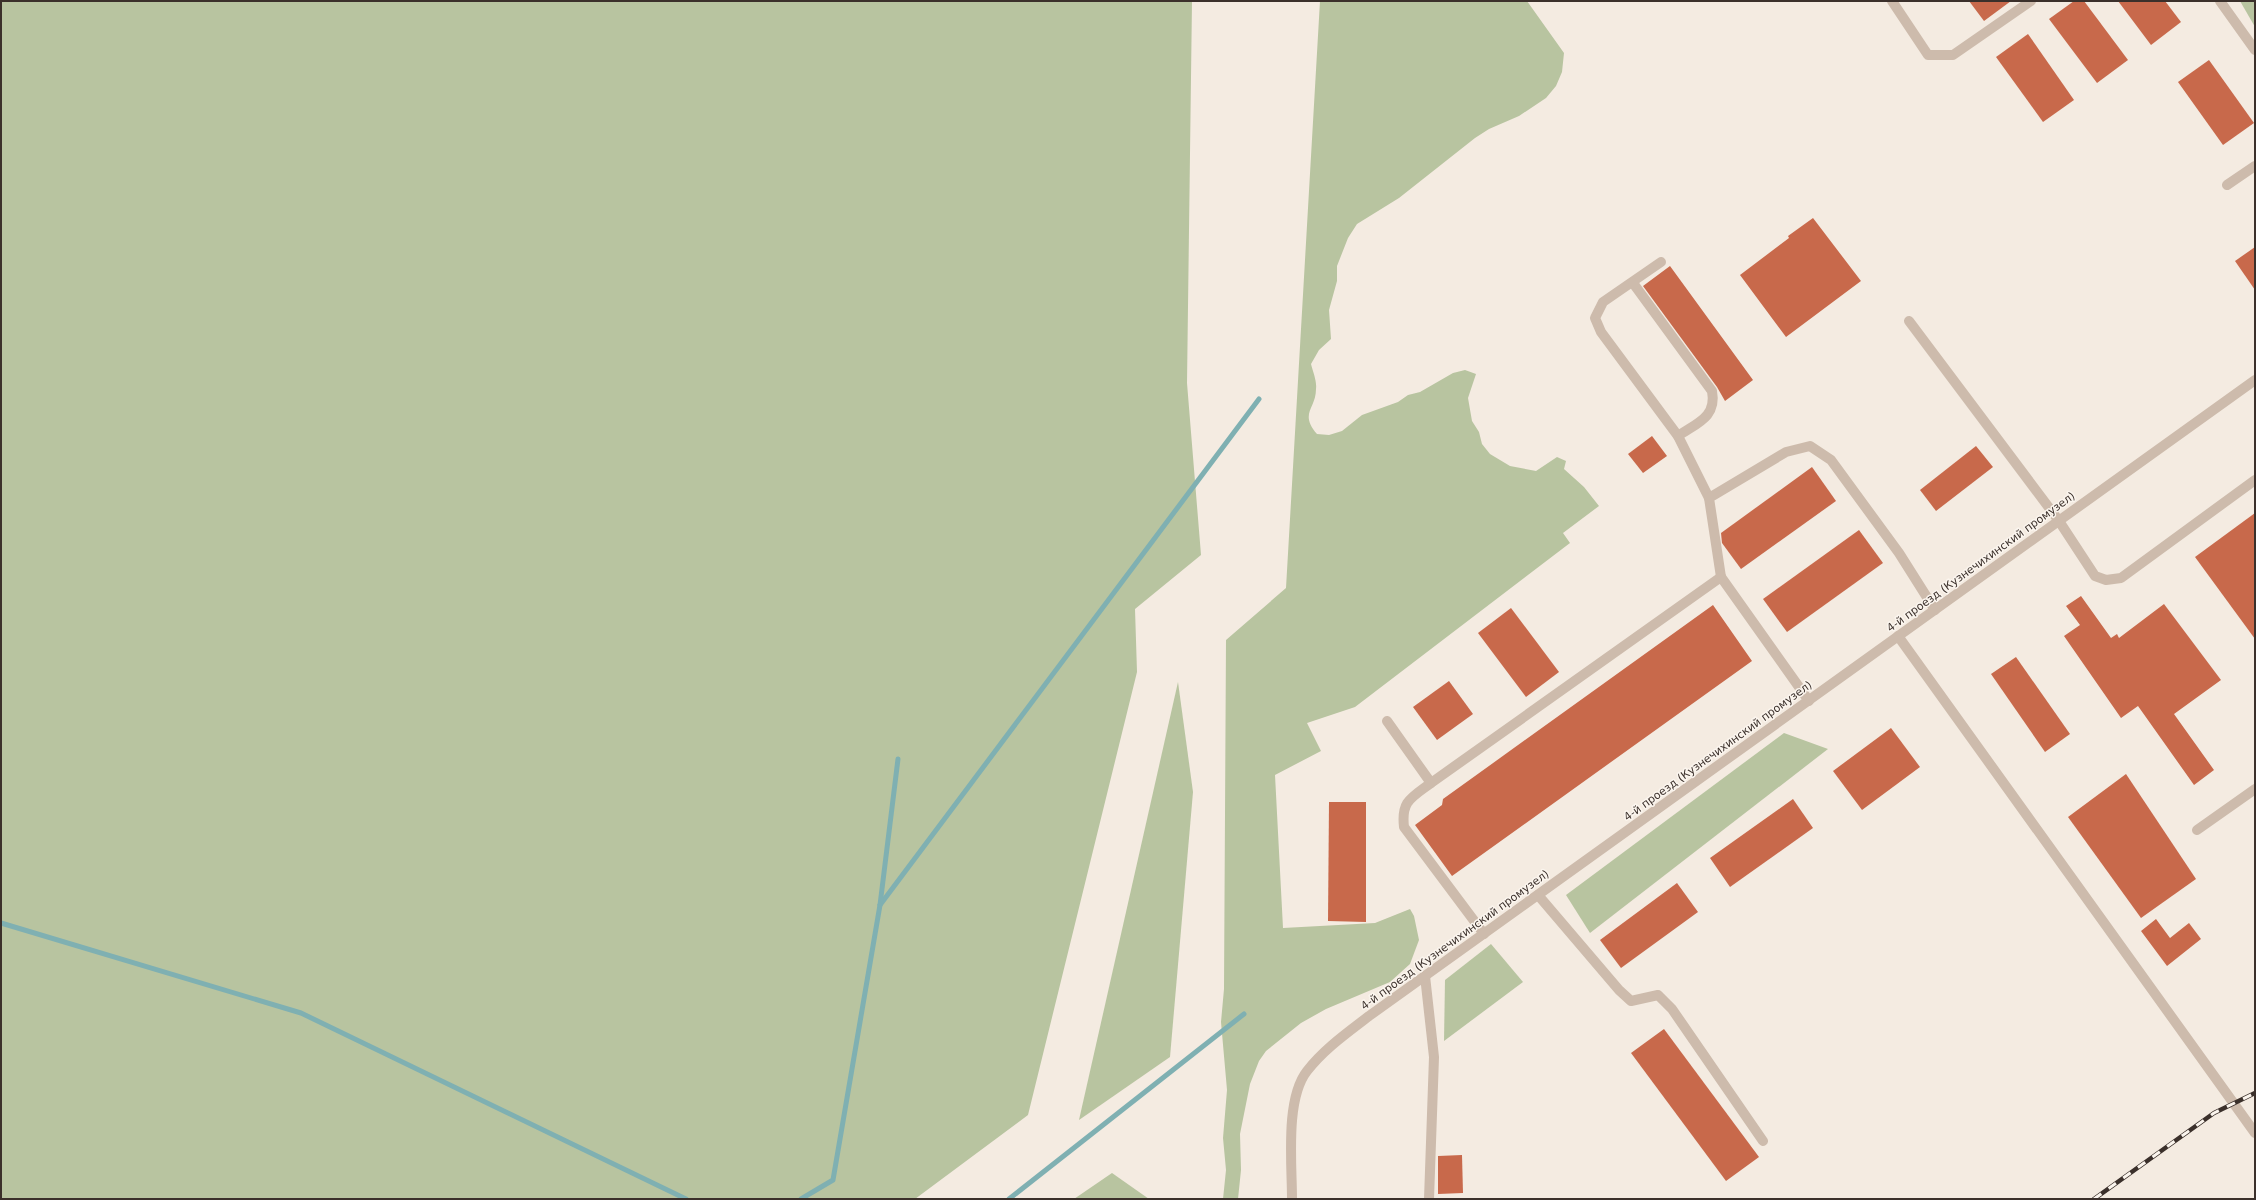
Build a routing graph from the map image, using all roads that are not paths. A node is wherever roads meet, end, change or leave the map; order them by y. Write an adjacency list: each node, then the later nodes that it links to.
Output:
1 (1892, 1): 2 (street)
2 (2031, 1)
3 (2220, 1): 4 (street)
4 (2255, 50)
5 (2255, 166): 6 (street)
6 (2227, 185)
7 (1661, 262): 8 (street)
8 (1633, 283): 11 (street); 11 (street)
9 (1909, 321): 14 (street)
10 (2255, 380): 14 (street, 4-й проезд (Кузнечихинский промузел))
11 (1678, 436): 13 (street)
12 (2255, 480): 14 (street)
13 (1709, 498): 15 (street); 16 (street)
14 (2059, 521): 16 (street, 4-й проезд (Кузнечихинский промузел))
15 (1721, 577): 18 (street); 20 (street)
16 (1935, 610): 17 (street, 4-й проезд (Кузнечихинский промузел))
17 (1898, 636): 18 (street, 4-й проезд (Кузнечихинский промузел)); 26 (street)
18 (1809, 700): 23 (street, 4-й проезд (Кузнечихинский промузел))
19 (1387, 721): 20 (street)
20 (1431, 783): 24 (street)
21 (2255, 789): 22 (street)
22 (2197, 830)
23 (1538, 895): 24 (street, 4-й проезд (Кузнечихинский промузел)); 27 (street)
24 (1484, 934): 25 (street, 4-й проезд (Кузнечихинский промузел))
25 (1425, 976): 28 (street, 4-й проезд (Кузнечихинский промузел)); 29 (street)
26 (2255, 1133)
27 (1763, 1141)
28 (1292, 1199)
29 (1429, 1199)

